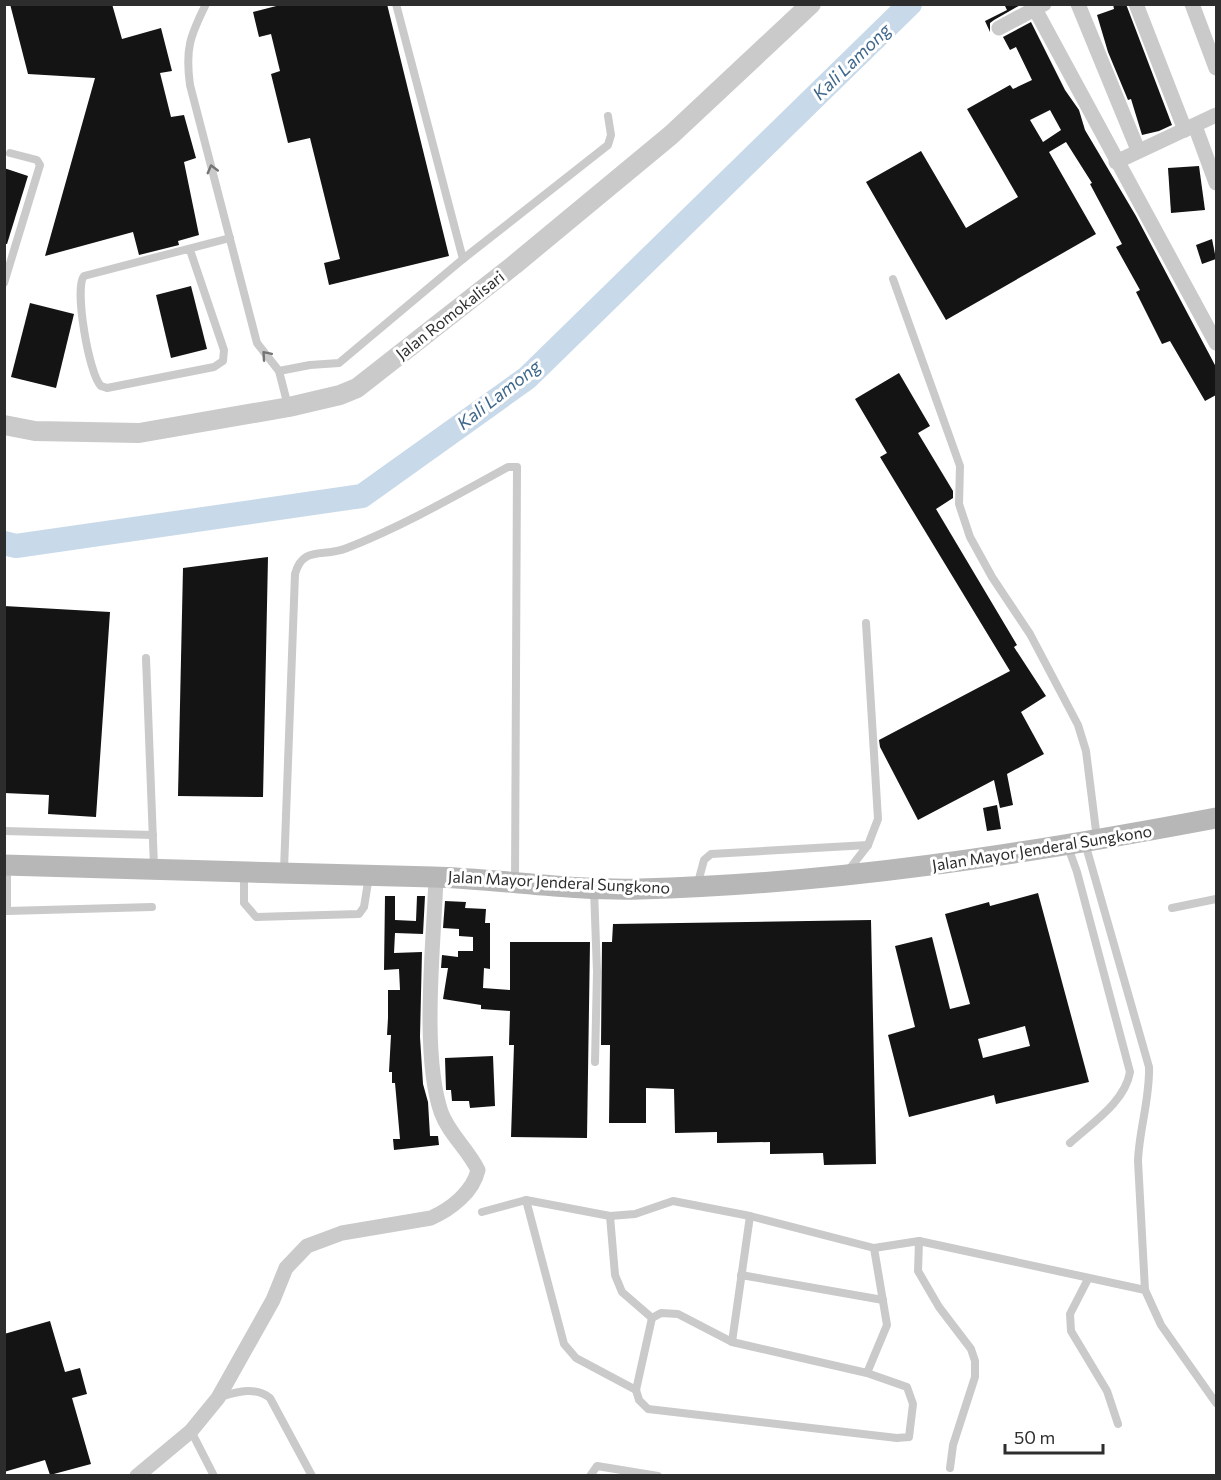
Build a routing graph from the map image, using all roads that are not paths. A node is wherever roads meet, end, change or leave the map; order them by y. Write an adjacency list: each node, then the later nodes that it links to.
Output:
1 (206, 4): 17 (lane, one-way to 1)
2 (396, 4): 19 (lane)
3 (811, 4): 24 (street, Jalan Romokalisari)
4 (1078, 4): 13 (street)
5 (1136, 4): 12 (street)
6 (1192, 4): 9 (street)
7 (1039, 7): 8 (street); 15 (street)
8 (999, 28)
9 (1216, 68)
10 (1216, 115): 12 (street)
11 (608, 116): 19 (lane)
12 (1190, 128): 13 (street); 16 (street)
13 (1138, 150): 15 (street)
14 (10, 153): 21 (lane)
15 (1116, 162): 22 (street)
16 (1216, 183)
17 (230, 238): 18 (lane); 23 (lane, one-way to 17)
18 (190, 250): 18 (lane)
19 (463, 259): 23 (lane)
20 (892, 279): 31 (lane)
21 (5, 281)
22 (1216, 343)
23 (279, 371): 24 (lane)
24 (289, 407): 25 (street, Jalan Romokalisari)
25 (4, 424)
26 (866, 623): 32 (lane)
27 (146, 658): 30 (lane)
28 (1216, 818): 31 (main road, Jalan Mayor Jenderal Sungkono)
29 (4, 831): 30 (lane)
30 (153, 835): 34 (lane)
31 (1083, 843): 37 (main road, Jalan Mayor Jenderal Sungkono); 47 (lane); 56 (lane)
32 (868, 845): 37 (lane); 42 (lane)
33 (6, 865): 34 (main road, Jalan Mayor Jenderal Sungkono); 44 (lane)
34 (154, 871): 35 (main road, Jalan Mayor Jenderal Sungkono)
35 (244, 874): 36 (main road, Jalan Mayor Jenderal Sungkono); 38 (lane)
36 (284, 874): 38 (main road, Jalan Mayor Jenderal Sungkono); 40 (lane)
37 (845, 875): 42 (main road, Jalan Mayor Jenderal Sungkono)
38 (369, 876): 39 (main road, Jalan Mayor Jenderal Sungkono)
39 (436, 877): 40 (main road, Jalan Mayor Jenderal Sungkono); 62 (street)
40 (515, 883): 41 (main road, Jalan Mayor Jenderal Sungkono)
41 (594, 887): 42 (main road, Jalan Mayor Jenderal Sungkono); 46 (lane)
42 (696, 887)
43 (1216, 899): 45 (lane)
44 (152, 907)
45 (1172, 908)
46 (595, 1062)
47 (1070, 1143)
48 (526, 1200): 49 (lane); 50 (lane); 61 (lane)
49 (482, 1212)
50 (610, 1216): 51 (lane); 58 (lane)
51 (750, 1216): 53 (lane); 54 (lane)
52 (919, 1241): 53 (lane); 55 (lane); 66 (lane)
53 (874, 1248): 57 (lane)
54 (741, 1275): 57 (lane); 59 (lane)
55 (1088, 1280): 56 (lane); 64 (lane)
56 (1145, 1290): 63 (lane)
57 (883, 1300): 60 (lane)
58 (652, 1318): 59 (lane); 61 (lane)
59 (732, 1342): 60 (lane)
60 (867, 1373): 61 (lane)
61 (636, 1390)
62 (218, 1398): 65 (street); 69 (lane)
63 (1216, 1403)
64 (1118, 1424)
65 (191, 1431): 67 (street); 68 (lane)
66 (950, 1468)
67 (137, 1476)
68 (214, 1476)
69 (312, 1476)
70 (590, 1476): 71 (lane)
71 (658, 1476)

